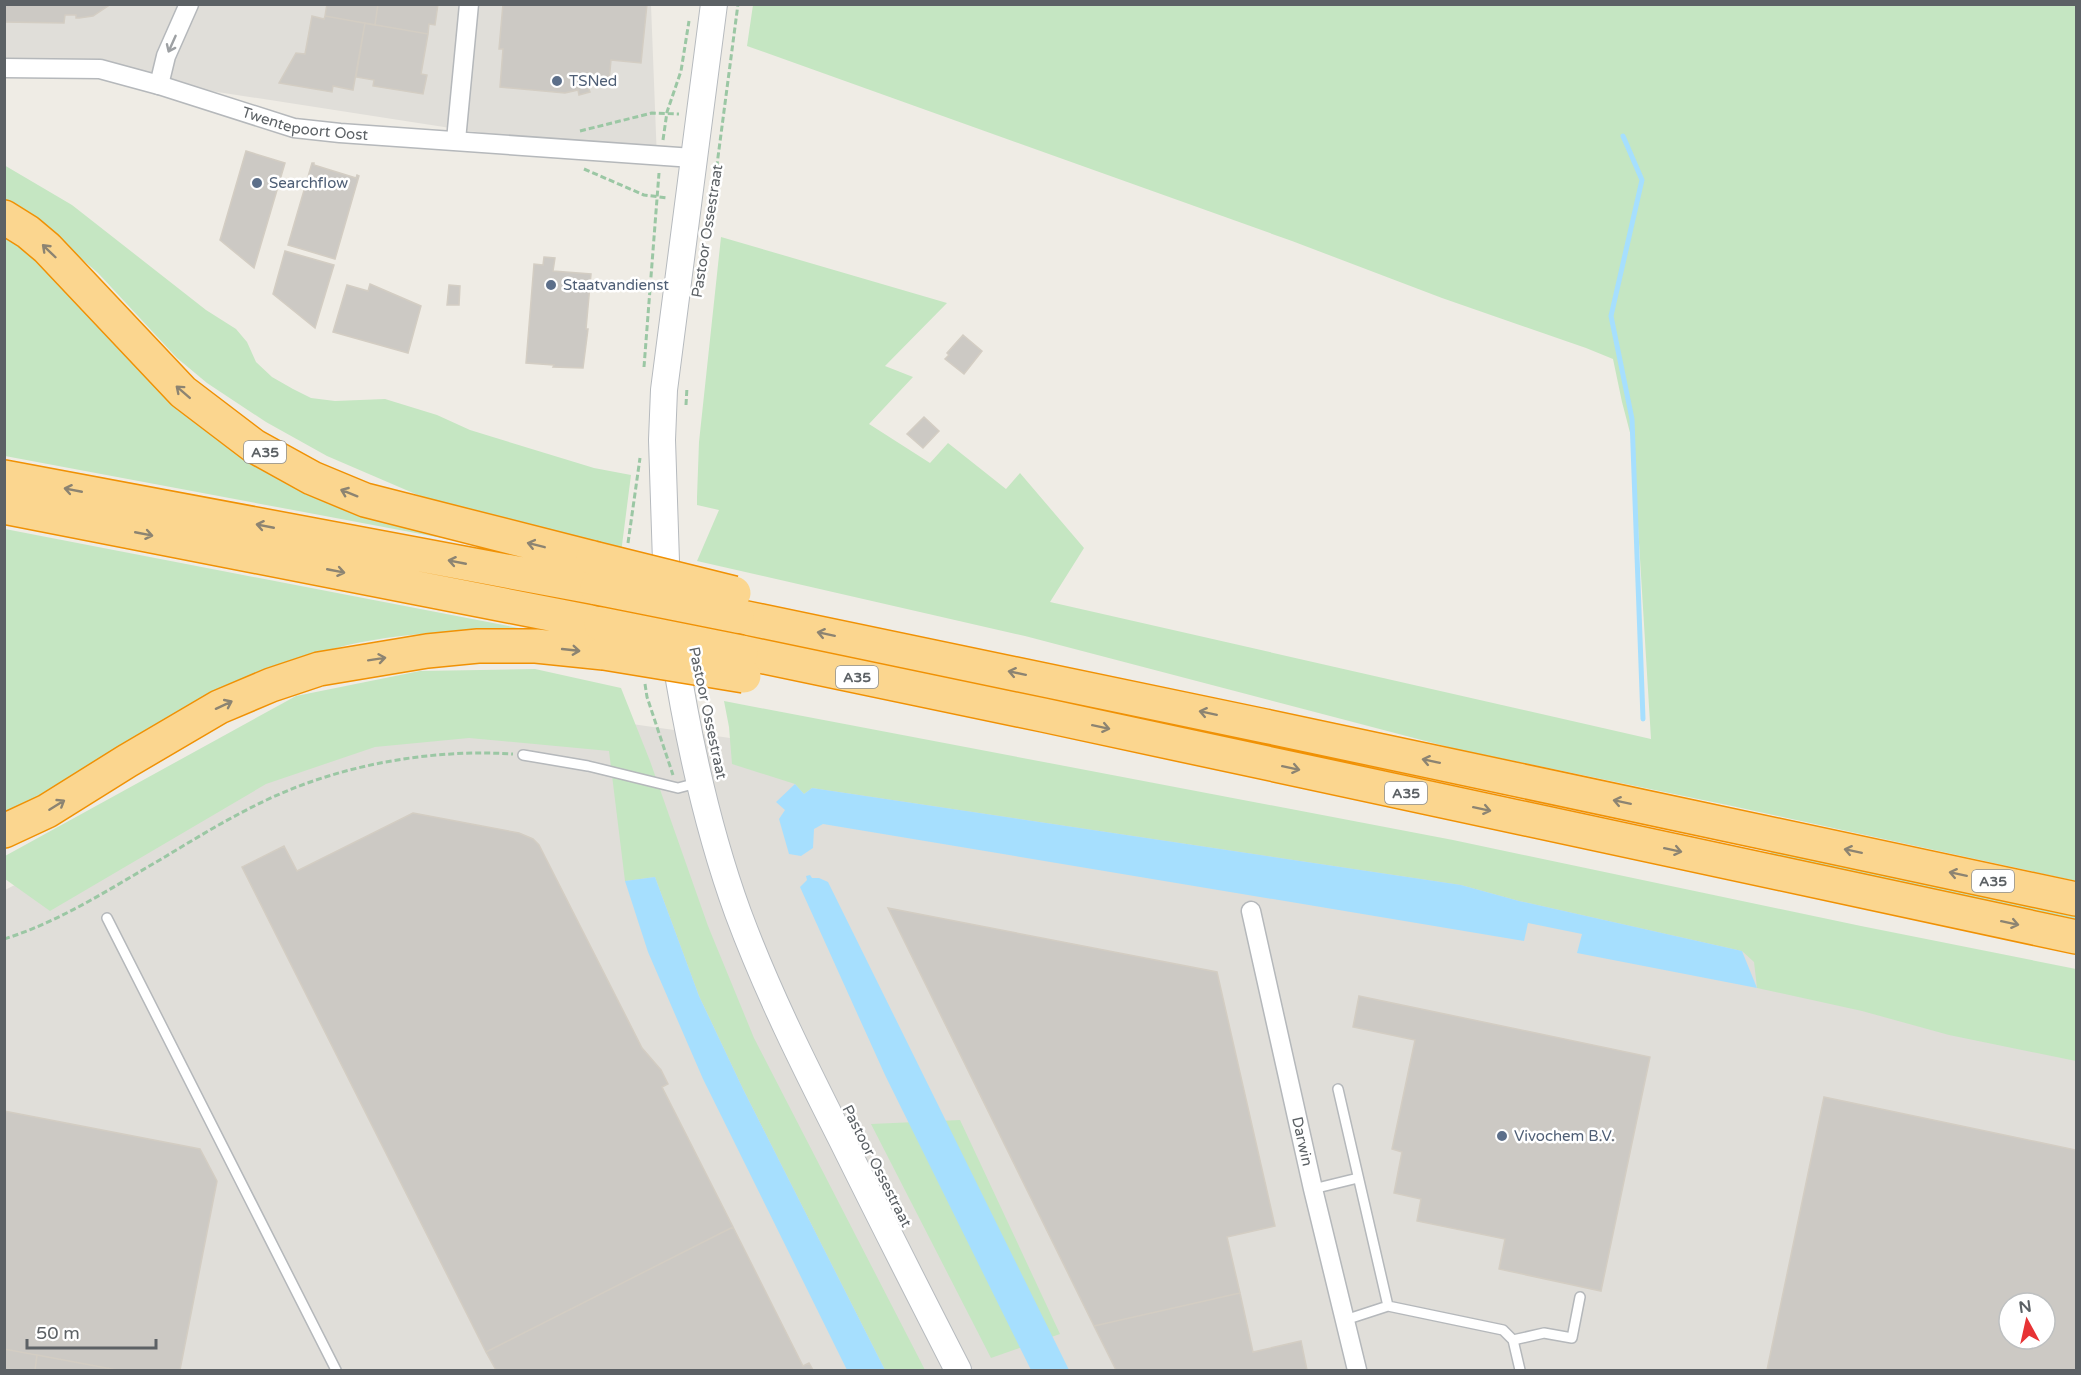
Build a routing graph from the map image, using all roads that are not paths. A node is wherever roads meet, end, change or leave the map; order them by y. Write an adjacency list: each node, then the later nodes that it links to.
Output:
1 (189, 4): 5 (street, one-way to 5)
2 (469, 4): 6 (street)
3 (714, 4): 7 (main road, Pastoor Ossestraat)
4 (4, 68): 5 (street, Twentepoort Oost)
5 (159, 85): 6 (street, Twentepoort Oost)
6 (456, 140): 7 (street, Twentepoort Oost)
7 (693, 158): 14 (main road, Pastoor Ossestraat)
8 (4, 218): 11 (highway, A35, one-way to 8)
9 (4, 477): 11 (highway, A35, one-way to 9)
10 (4, 507): 12 (highway, A35, one-way to 12)
11 (595, 573): 16 (highway, A35, one-way to 11, bridge)
12 (602, 638): 15 (highway, A35, one-way to 12); 19 (highway, A35, one-way to 19, bridge)
13 (523, 755): 14 (lane)
14 (699, 783): 28 (main road, Pastoor Ossestraat)
15 (4, 831)
16 (2076, 898)
17 (1251, 911): 22 (street, Darwin)
18 (107, 918): 27 (lane)
19 (2076, 937)
20 (1338, 1089): 21 (lane)
21 (1358, 1178): 22 (lane); 24 (lane)
22 (1313, 1189): 25 (street, Darwin)
23 (1580, 1297): 26 (lane)
24 (1388, 1306): 25 (lane); 26 (lane)
25 (1345, 1320): 29 (street, Darwin)
26 (1513, 1340): 30 (lane)
27 (336, 1371)
28 (958, 1371)
29 (1357, 1371)
30 (1520, 1371)

